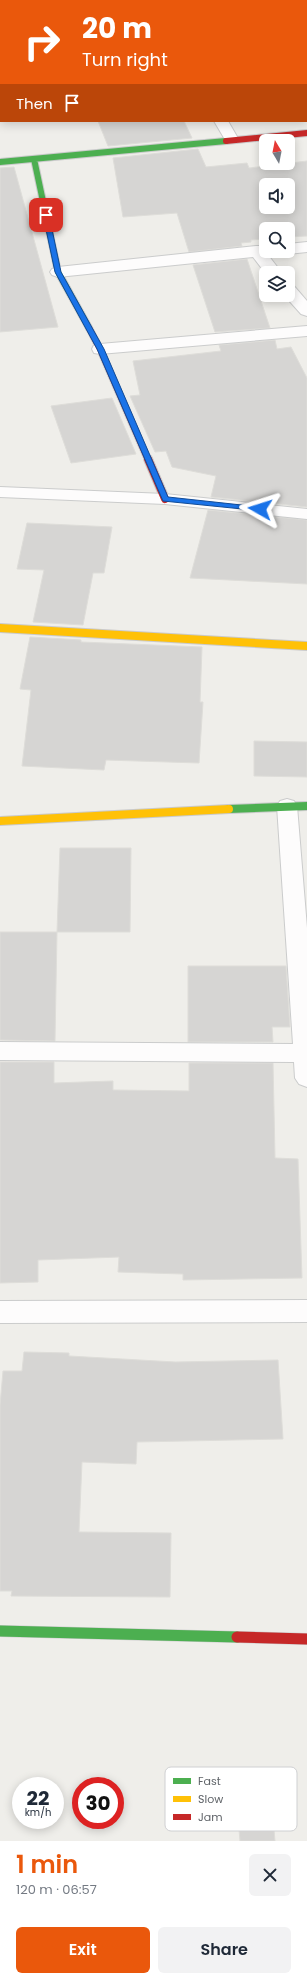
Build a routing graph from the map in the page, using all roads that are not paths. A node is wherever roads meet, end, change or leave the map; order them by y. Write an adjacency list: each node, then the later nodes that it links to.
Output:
1 (222, 122): 3 (street)
2 (307, 133): 3 (street)
3 (232, 140): 4 (street)
4 (34, 158): 5 (street); 9 (street)
5 (0, 162)
6 (307, 247): 7 (street)
7 (295, 248)
8 (259, 251): 9 (street)
9 (58, 272): 13 (street)
10 (295, 297): 11 (street)
11 (307, 311)
12 (307, 331): 13 (street)
13 (100, 349): 15 (street)
14 (0, 492): 15 (street)
15 (166, 499): 16 (street)
16 (307, 514)
17 (0, 628): 18 (street)
18 (307, 646)
19 (297, 806): 20 (street); 22 (street)
20 (0, 821)
21 (0, 1051): 22 (street)
22 (306, 1053): 23 (street)
23 (307, 1078)
24 (0, 1312): 25 (street)
25 (307, 1312)
26 (0, 1631): 27 (street)
27 (307, 1639)

